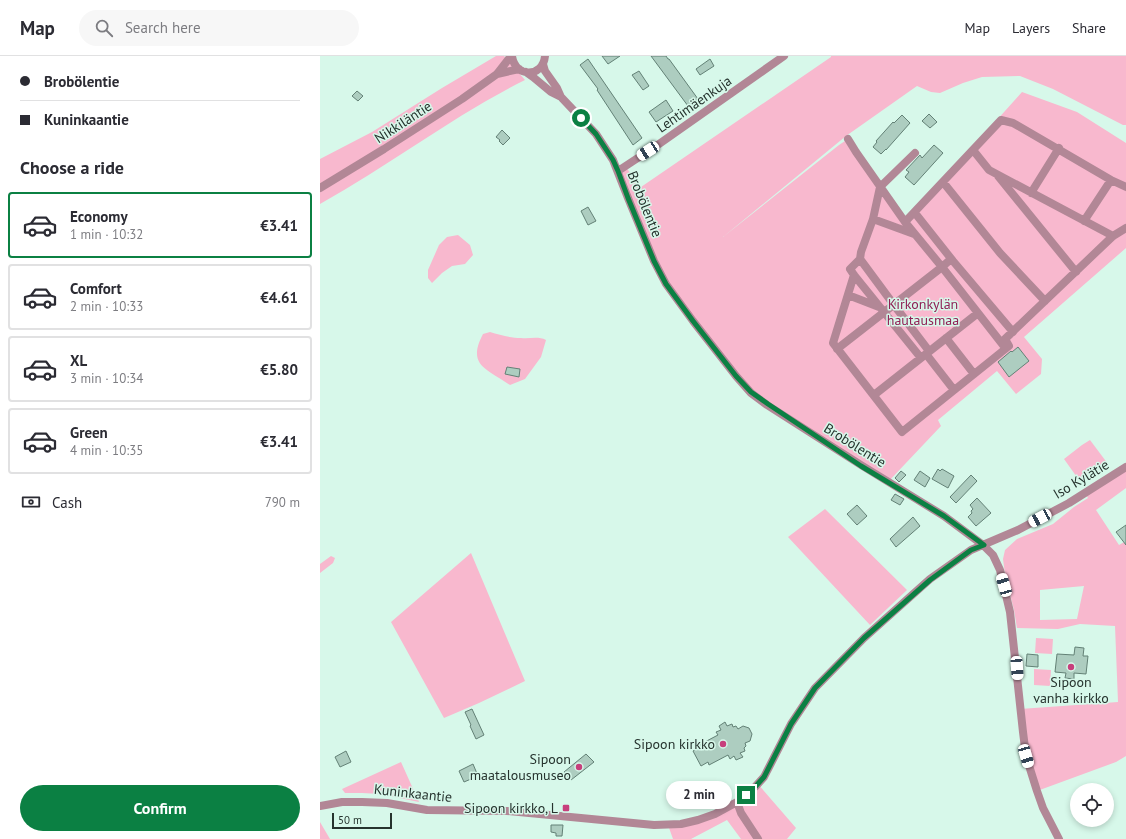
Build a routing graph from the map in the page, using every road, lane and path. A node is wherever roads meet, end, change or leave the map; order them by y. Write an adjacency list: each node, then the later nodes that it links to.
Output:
1 (512, 56): 4 (street); 5 (street, Nikkiläntie)
2 (784, 56): 11 (street, Lehtimäenkuja)
3 (545, 59): 4 (street, Nikkiläntie); 6 (street, Brobölentie)
4 (522, 71): 5 (street, Nikkiläntie); 6 (street, Brobölentie)
5 (497, 74): 17 (street, Nikkiläntie)
6 (561, 97): 11 (street, Brobölentie)
7 (848, 139): 15 (street)
8 (1059, 148): 9 (street); 13 (street); 18 (street)
9 (973, 150): 12 (street); 14 (street)
10 (915, 153): 15 (street)
11 (618, 171): 45 (street, Brobölentie)
12 (995, 174): 18 (street); 29 (street)
13 (1111, 180): 16 (street); 21 (street)
14 (944, 182): 19 (street); 32 (street)
15 (880, 187): 20 (street); 22 (street)
16 (1126, 187)
17 (320, 188)
18 (1031, 193): 21 (street)
19 (914, 213): 22 (street); 27 (street)
20 (873, 219): 24 (street); 26 (street)
21 (1084, 221): 25 (street)
22 (905, 222): 24 (street)
23 (1126, 228): 25 (street)
24 (915, 234): 28 (street)
25 (1113, 236): 29 (street)
26 (860, 259): 30 (street); 33 (street)
27 (952, 259): 28 (street); 36 (street)
28 (942, 267): 33 (street); 35 (street)
29 (1076, 272): 32 (street)
30 (854, 275): 31 (street); 34 (street)
31 (848, 295): 34 (street); 39 (street)
32 (1045, 301): 36 (street)
33 (894, 305): 34 (street); 40 (street)
34 (882, 310): 39 (street); 40 (street)
35 (978, 313): 37 (street); 38 (street)
36 (1013, 332): 38 (street)
37 (946, 338): 40 (street); 41 (street)
38 (1009, 346): 41 (street)
39 (837, 349): 43 (street)
40 (925, 354): 42 (street); 43 (street)
41 (974, 374): 42 (street)
42 (954, 390): 43 (street)
43 (874, 395)
44 (1126, 467): 45 (street, Iso Kylätie)
45 (984, 545): 46 (street, Kuninkaantie); 49 (street, Brobölentie)
46 (737, 802): 47 (street, Kuninkaantie); 48 (street)
47 (320, 806)
48 (758, 839)
49 (1059, 839)

